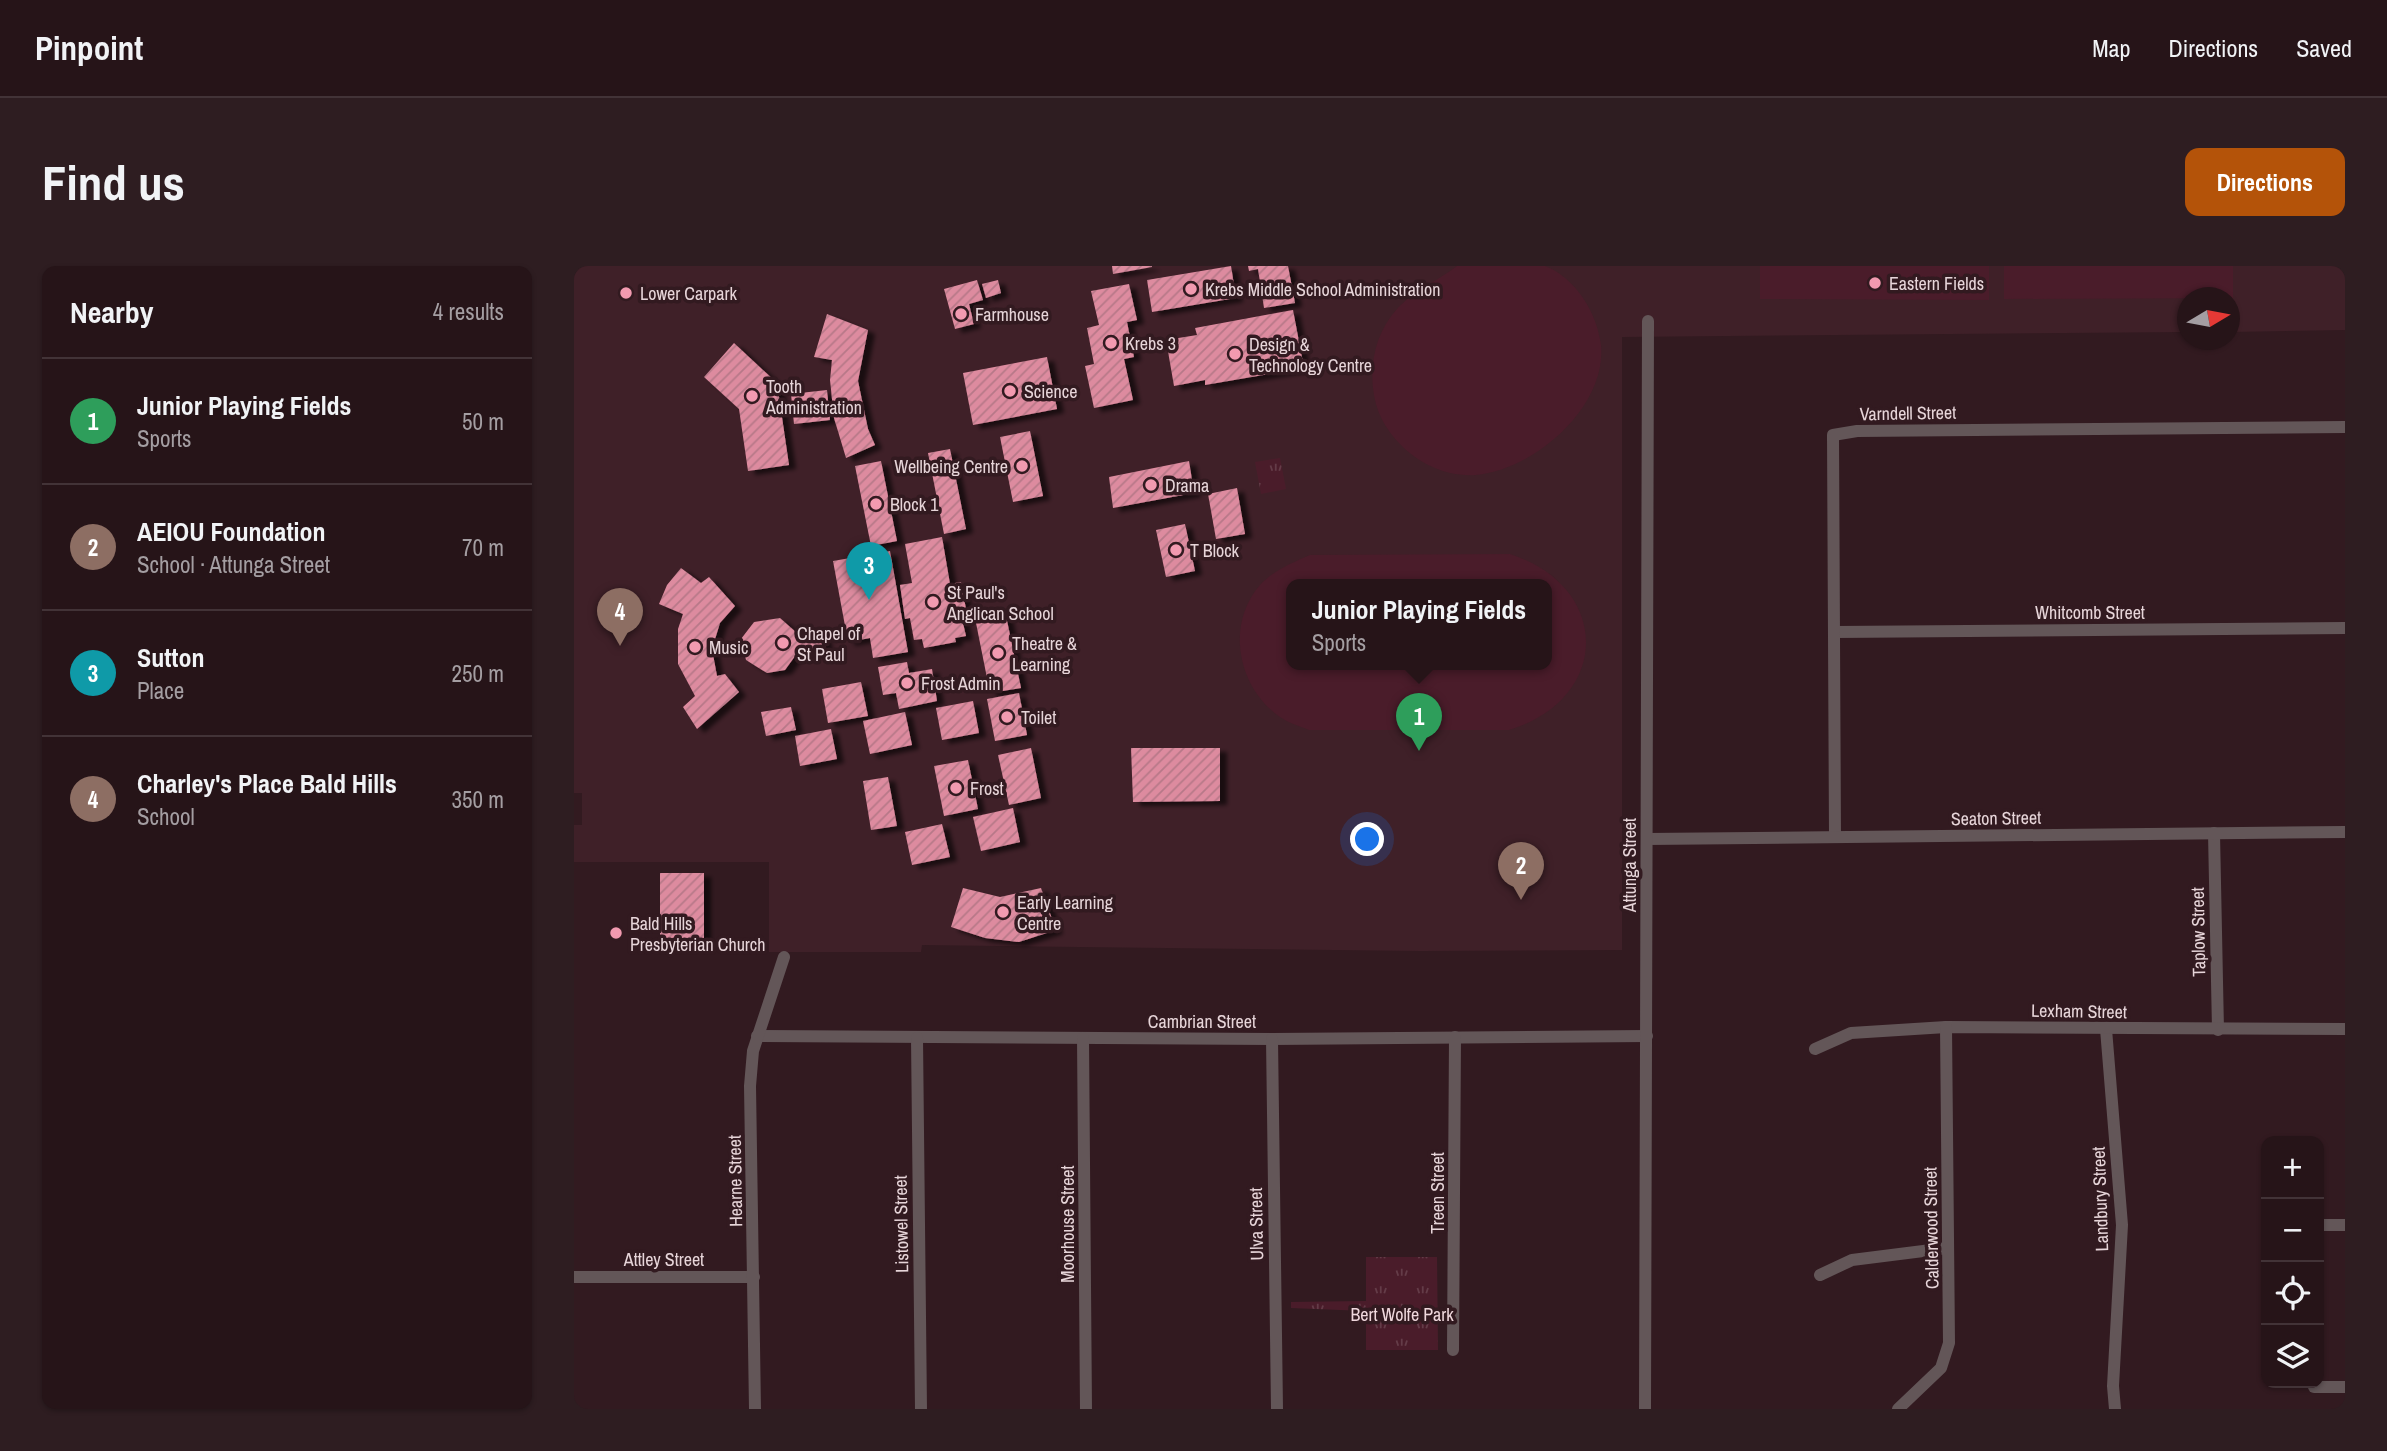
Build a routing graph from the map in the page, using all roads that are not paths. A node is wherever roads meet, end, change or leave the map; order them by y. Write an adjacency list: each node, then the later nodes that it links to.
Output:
1 (1648, 321): 8 (street, Attunga Street)
2 (2345, 427): 4 (street, Varndell Street)
3 (2345, 628): 4 (street, Whitcomb Street)
4 (1835, 632): 7 (street, Varndell Street)
5 (2345, 832): 6 (street, Seaton Street)
6 (2214, 833): 7 (street, Seaton Street); 13 (street, Taplow Street)
7 (1835, 837): 8 (street, Seaton Street)
8 (1647, 839): 15 (street, Attunga Street)
9 (784, 957): 14 (street, Hearne Street)
10 (1946, 1027): 11 (street, Lexham Street); 20 (street, Lexham Street); 23 (street, Calderwood Street)
11 (2106, 1029): 13 (street, Lexham Street); 36 (street, Landbury Street)
12 (2345, 1029): 13 (street, Lexham Street)
13 (2218, 1030)
14 (757, 1036): 17 (street, Cambrian Street); 26 (street, Hearne Street)
15 (1647, 1036): 16 (street, Cambrian Street); 34 (street, Attunga Street)
16 (1455, 1037): 19 (street, Cambrian Street); 27 (street, Treen Street)
17 (917, 1038): 18 (street, Cambrian Street); 31 (street, Listowel Street)
18 (1083, 1038): 19 (street, Cambrian Street); 32 (street, Moorhouse Street)
19 (1272, 1039): 33 (street, Ulva Street)
20 (1815, 1049)
21 (2324, 1225): 22 (street)
22 (2345, 1225)
23 (1947, 1248): 24 (street); 35 (street, Calderwood Street)
24 (1820, 1275)
25 (574, 1277): 26 (street, Attley Street)
26 (754, 1277): 30 (street, Hearne Street)
27 (1453, 1350)
28 (2324, 1387): 29 (street)
29 (2345, 1387)
30 (755, 1409)
31 (921, 1409)
32 (1086, 1409)
33 (1277, 1409)
34 (1645, 1409)
35 (1898, 1409)
36 (2115, 1409)

